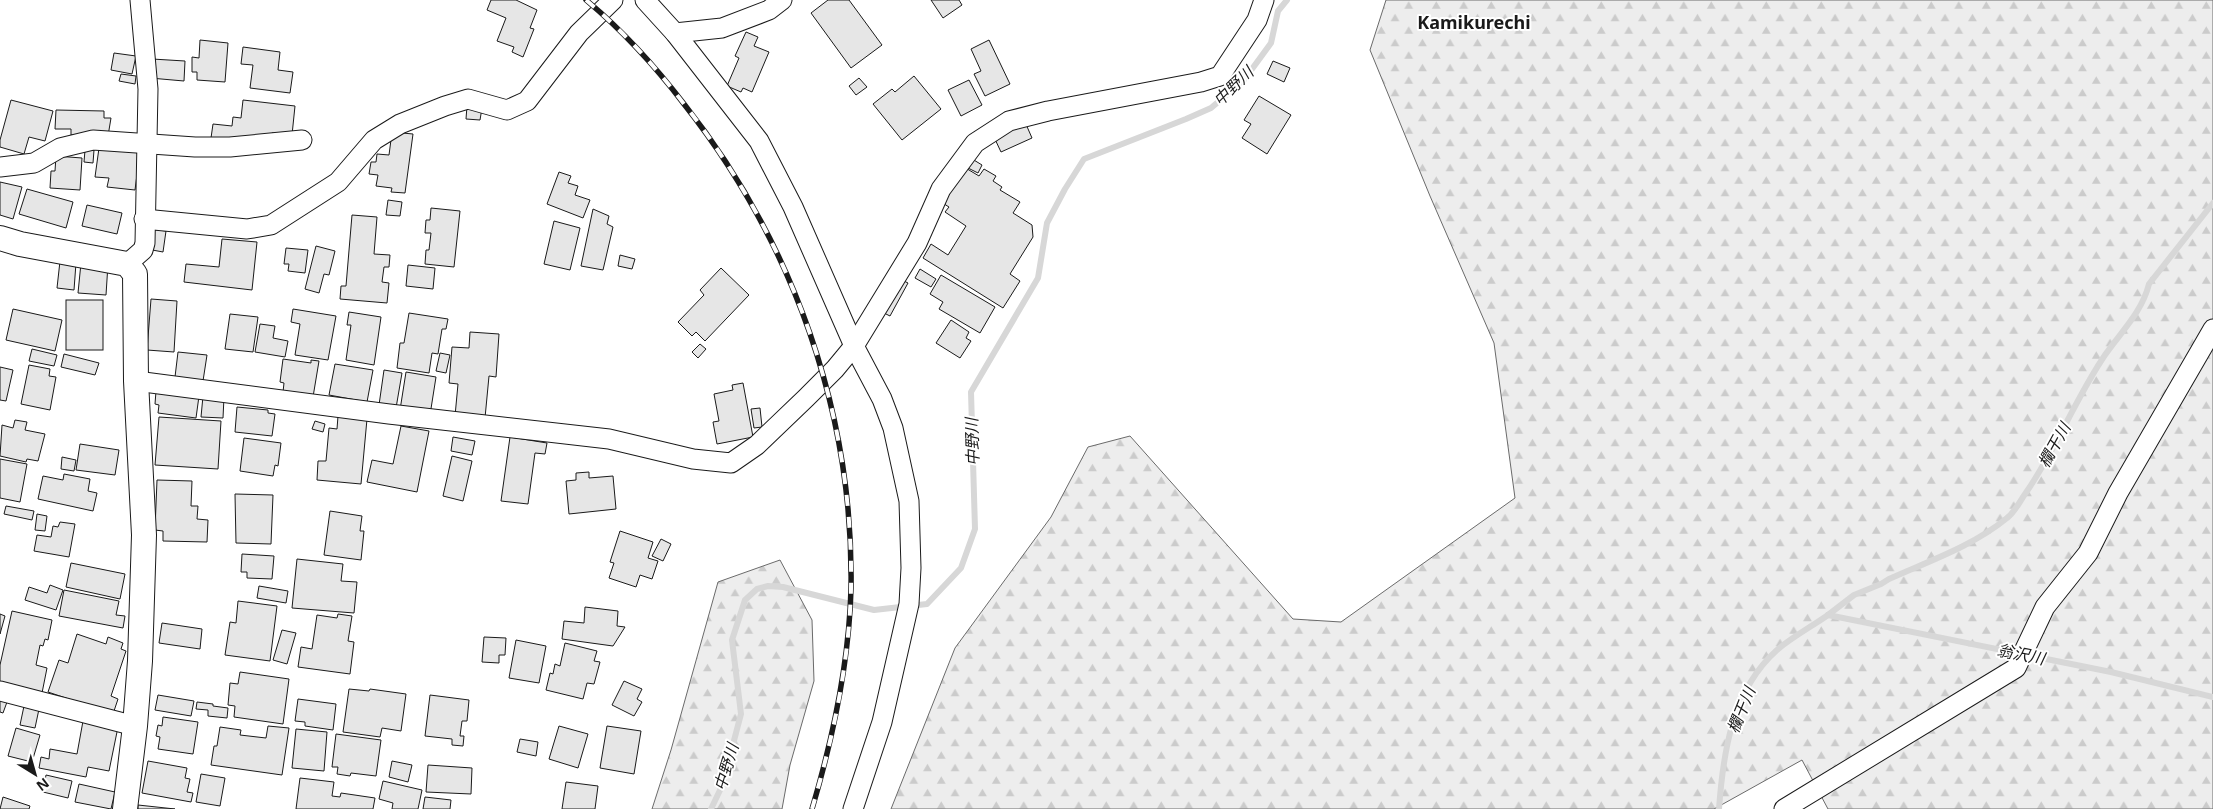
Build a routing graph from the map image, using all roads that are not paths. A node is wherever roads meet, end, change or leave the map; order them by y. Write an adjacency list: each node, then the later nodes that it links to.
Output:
1 (140, 0): 8 (street)
2 (614, 0): 10 (street)
3 (645, 0): 6 (street)
4 (782, 0): 6 (street)
5 (1264, 0): 14 (street)
6 (675, 33): 14 (street)
7 (302, 140): 8 (street)
8 (146, 145): 9 (street); 10 (street)
9 (0, 167)
10 (144, 219): 12 (street)
11 (0, 238): 12 (street)
12 (127, 264): 15 (street)
13 (2213, 328): 20 (street)
14 (854, 346): 15 (street); 19 (street)
15 (136, 381): 17 (street)
16 (0, 691): 17 (street)
17 (135, 726): 18 (street)
18 (125, 809)
19 (853, 809)
20 (1784, 809)

